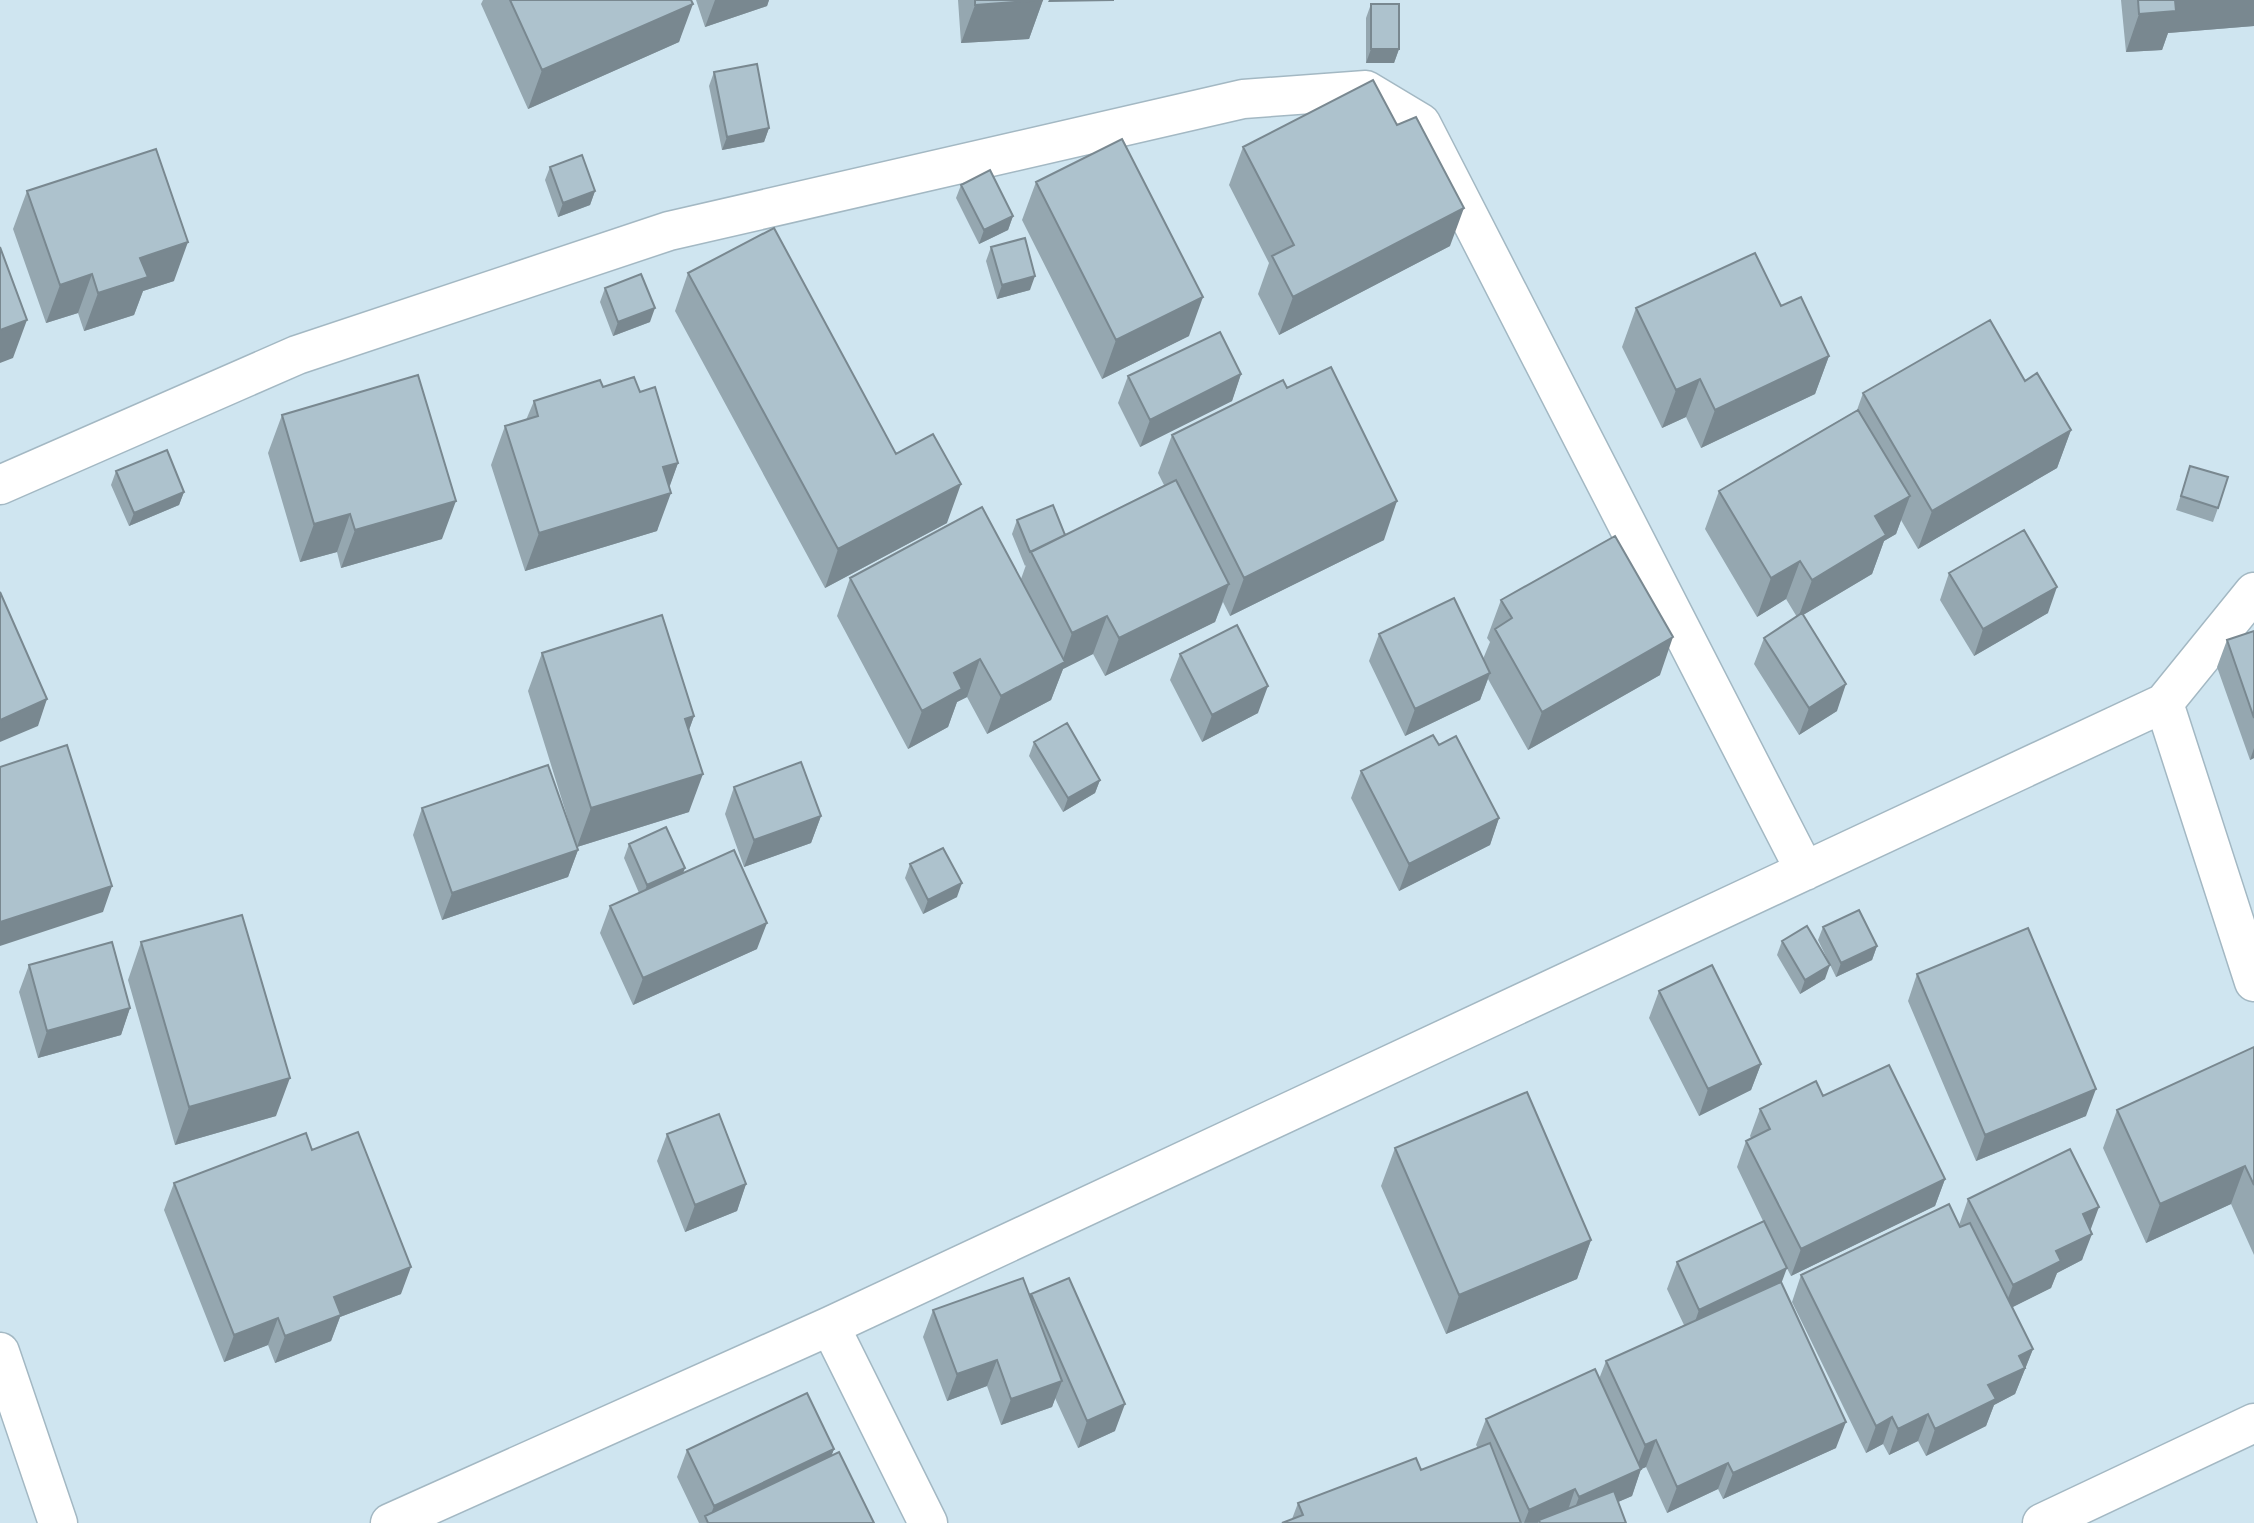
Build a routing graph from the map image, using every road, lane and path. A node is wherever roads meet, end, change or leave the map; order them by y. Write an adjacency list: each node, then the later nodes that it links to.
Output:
1 (0, 485): 4 (street)
2 (2254, 592): 3 (street)
3 (2164, 703): 4 (street); 5 (street)
4 (1805, 871): 6 (street)
5 (2254, 982)
6 (830, 1326): 10 (street); 11 (street)
7 (0, 1352): 9 (street)
8 (2254, 1423): 12 (street)
9 (58, 1523)
10 (390, 1523)
11 (928, 1523)
12 (2042, 1523)

